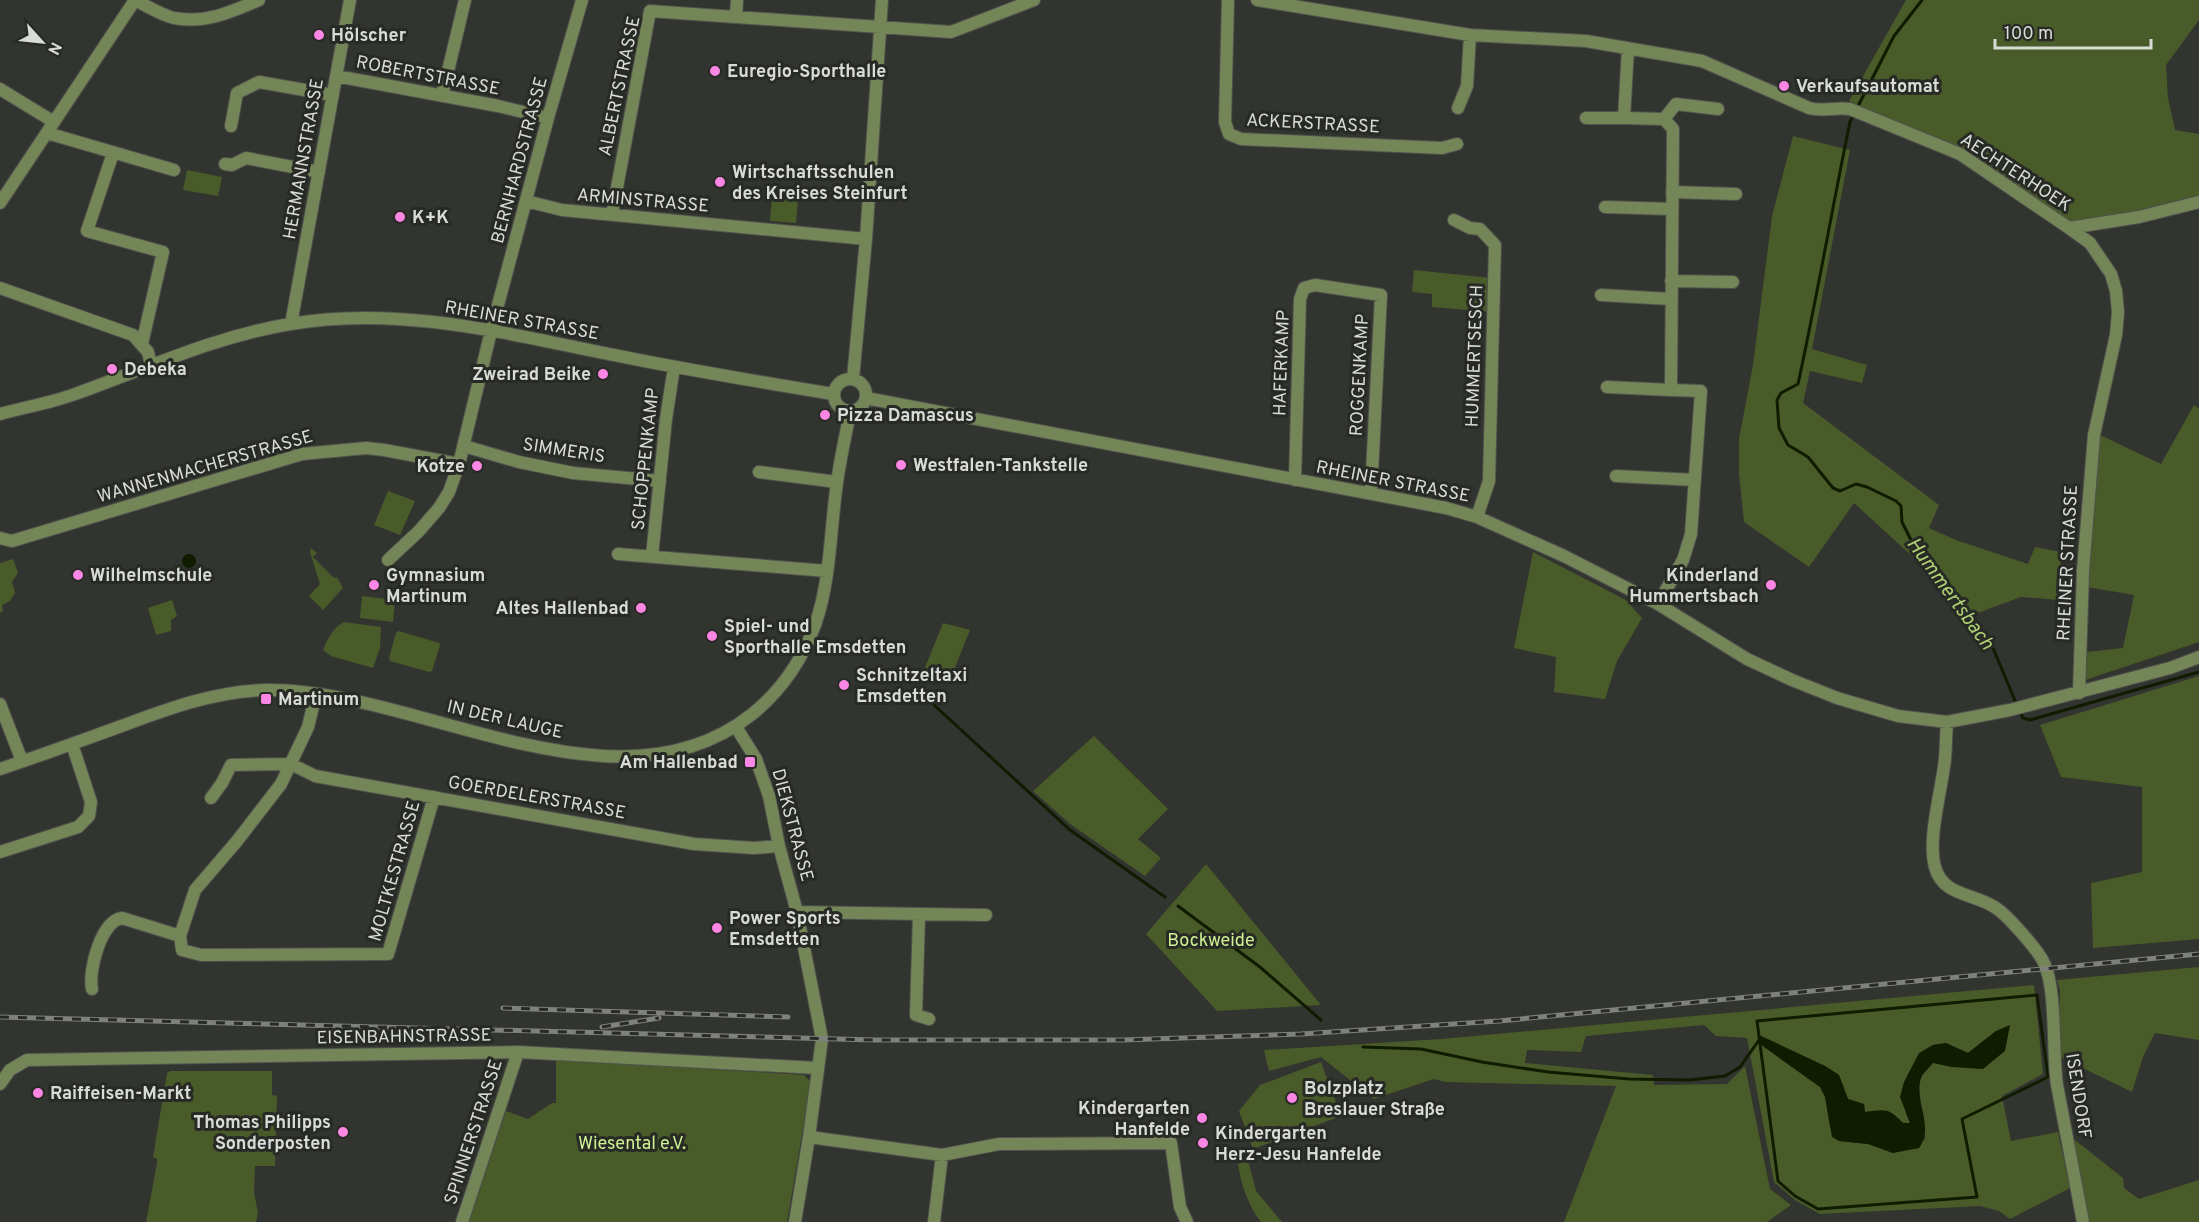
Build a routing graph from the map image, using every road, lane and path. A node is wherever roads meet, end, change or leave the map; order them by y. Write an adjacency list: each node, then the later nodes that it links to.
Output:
1 (135, 0): 2 (street); 26 (street)
2 (259, 0)
3 (350, 0): 15 (street, HERMANNSTRASSE)
4 (465, 0): 18 (street)
5 (582, 0): 21 (street, BERNHARDSTRASSE)
6 (737, 0): 11 (street)
7 (882, 0): 12 (street)
8 (1034, 0): 12 (street, ALBERTSTRASSE)
9 (1228, 0): 27 (street, ACKERSTRASSE)
10 (1257, 0): 13 (street)
11 (736, 16): 12 (street, ALBERTSTRASSE); 39 (street, ALBERTSTRASSE)
12 (880, 26): 42 (street)
13 (1470, 35): 14 (street); 19 (street)
14 (1628, 48): 23 (street); 41 (street, AECHTERHOEK)
15 (336, 76): 17 (street, HERMANNSTRASSE); 18 (street, ROBERTSTRASSE)
16 (0, 89): 26 (street)
17 (333, 95): 25 (street); 31 (street, HERMANNSTRASSE)
18 (442, 96): 21 (street, ROBERTSTRASSE)
19 (1458, 108)
20 (1718, 109): 24 (street)
21 (548, 118): 35 (street, BERNHARDSTRASSE)
22 (1586, 118): 23 (street)
23 (1624, 118): 24 (street)
24 (1665, 119): 32 (street)
25 (231, 126)
26 (50, 128): 28 (street); 34 (street)
27 (1457, 144)
28 (113, 153): 30 (street); 51 (street)
29 (225, 164): 31 (street)
30 (174, 170)
31 (319, 172): 49 (street, HERMANNSTRASSE)
32 (1672, 192): 33 (street); 38 (street)
33 (1736, 194)
34 (1, 198)
35 (526, 201): 39 (street, ARMINSTRASSE); 50 (street, BERNHARDSTRASSE)
36 (2199, 202): 41 (street, AECHTERHOEK)
37 (1605, 207): 38 (street)
38 (1672, 209): 43 (street)
39 (612, 214): 42 (street, ARMINSTRASSE)
40 (1454, 220): 70 (street, HUMMERTSESCH)
41 (2069, 228): 78 (street, RHEINER STRASSE)
42 (866, 239): 54 (street)
43 (1671, 281): 44 (street); 48 (street)
44 (1733, 282)
45 (0, 288): 51 (street)
46 (1381, 296): 65 (street, HAFERKAMP); 69 (street, ROGGENKAMP)
47 (1601, 296): 48 (street)
48 (1671, 298): 56 (street)
49 (291, 324): 50 (street, RHEINER STRASSE); 52 (street, RHEINER STRASSE)
50 (491, 331): 53 (street, RHEINER STRASSE); 61 (street, BERNHARDSTRASSE)
51 (142, 344): 52 (street)
52 (152, 365): 60 (street, RHEINER STRASSE)
53 (674, 367): 57 (street, RHEINER STRASSE); 67 (street, SCHOPPENKAMP)
54 (853, 379): 57 (street); 58 (street)
55 (1607, 387): 56 (street)
56 (1671, 390): 66 (street)
57 (833, 394): 59 (street)
58 (866, 398): 59 (street); 65 (street, RHEINER STRASSE)
59 (850, 411): 68 (street, IN DER LAUGE)
60 (0, 414)
61 (464, 446): 62 (street, BERNHARDSTRASSE); 67 (street, SIMMERIS)
62 (459, 464): 71 (street, WANNENMACHERSTRASSE); 74 (street, BERNHARDSTRASSE)
63 (759, 472): 68 (street)
64 (1616, 476): 66 (street)
65 (1295, 480): 69 (street, RHEINER STRASSE)
66 (1695, 480): 76 (street)
67 (660, 481): 73 (street, SCHOPPENKAMP)
68 (837, 482): 75 (street, IN DER LAUGE)
69 (1371, 493): 70 (street, RHEINER STRASSE)
70 (1477, 517): 76 (street, RHEINER STRASSE)
71 (0, 538)
72 (618, 554): 73 (street)
73 (652, 556): 75 (street)
74 (388, 560)
75 (827, 571): 82 (street, IN DER LAUGE)
76 (1658, 604): 81 (street, RHEINER STRASSE)
77 (2199, 657): 78 (street, RHEINER STRASSE)
78 (2079, 693): 81 (street, RHEINER STRASSE)
79 (316, 694): 82 (street, IN DER LAUGE); 83 (street, IN DER LAUGE); 85 (street)
80 (0, 704): 84 (street)
81 (1947, 722): 106 (street, ISENDORF)
82 (736, 727): 89 (street, DIEKSTRASSE)
83 (72, 744): 84 (street, IN DER LAUGE); 90 (street)
84 (22, 761): 86 (street, IN DER LAUGE)
85 (291, 764): 87 (street, GOERDELERSTRASSE); 88 (street); 94 (street)
86 (0, 769)
87 (434, 797): 89 (street, GOERDELERSTRASSE); 94 (street, MOLTKESTRASSE)
88 (211, 798)
89 (779, 846): 91 (street, DIEKSTRASSE)
90 (0, 852)
91 (797, 912): 92 (street); 98 (street, DIEKSTRASSE)
92 (919, 915): 93 (street); 96 (street)
93 (986, 915)
94 (180, 936): 95 (street)
95 (92, 989)
96 (929, 1019)
97 (518, 1052): 98 (street, EISENBAHNSTRASSE); 99 (street, EISENBAHNSTRASSE); 102 (street, SPINNERSTRASSE)
98 (817, 1068): 100 (street, DIEKSTRASSE)
99 (0, 1084)
100 (809, 1137): 101 (street); 103 (street, DIEKSTRASSE)
101 (942, 1155): 104 (street); 105 (street)
102 (462, 1222)
103 (795, 1222)
104 (934, 1222)
105 (1187, 1222)
106 (2083, 1222)

